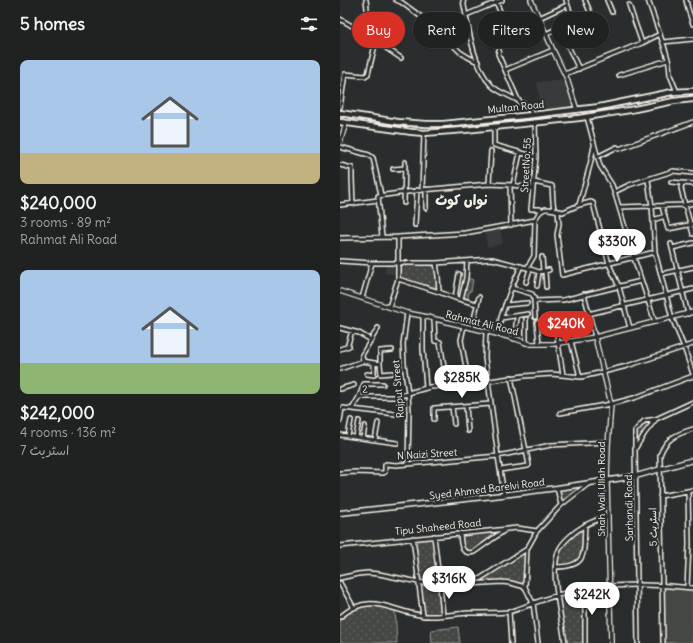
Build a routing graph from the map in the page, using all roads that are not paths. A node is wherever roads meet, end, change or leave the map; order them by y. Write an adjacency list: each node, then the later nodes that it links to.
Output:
1 (366, 0): 16 (street)
2 (396, 0): 43 (street)
3 (463, 0): 17 (street)
4 (502, 0): 11 (street)
5 (531, 0): 19 (street)
6 (566, 0): 12 (street)
7 (585, 0): 21 (street)
8 (607, 0): 22 (street)
9 (648, 0): 32 (street)
10 (686, 0): 14 (street)
11 (496, 2): 18 (street); 23 (street)
12 (567, 5): 20 (street); 24 (street)
13 (628, 5): 35 (street)
14 (688, 9): 15 (street); 26 (street)
15 (693, 11)
16 (368, 12)
17 (465, 12)
18 (500, 12)
19 (536, 12)
20 (569, 12)
21 (590, 12)
22 (612, 12)
23 (470, 13)
24 (544, 16)
25 (340, 19): 27 (street)
26 (693, 24)
27 (352, 26)
28 (544, 29): 31 (street)
29 (552, 31): 31 (street)
30 (470, 33): 43 (street)
31 (546, 34): 40 (street)
32 (660, 34): 34 (street); 35 (street)
33 (693, 40): 34 (street)
34 (663, 42): 42 (street)
35 (642, 43): 44 (street)
36 (374, 48): 47 (street)
37 (386, 48): 41 (street)
38 (569, 48): 44 (street)
39 (499, 50): 45 (street)
40 (553, 50): 45 (street); 48 (street)
41 (401, 58)
42 (668, 60): 49 (street); 51 (street)
43 (478, 62): 53 (street)
44 (579, 68): 48 (street)
45 (505, 70): 53 (street)
46 (340, 72): 47 (street)
47 (345, 74): 54 (street)
48 (565, 74): 55 (street)
49 (619, 75)
50 (693, 91): 51 (main road, Multan Road)
51 (677, 92): 55 (main road, Multan Road)
52 (693, 99): 58 (main road, Multan Road)
53 (519, 102): 57 (street)
54 (340, 106)
55 (577, 110): 57 (main road, Multan Road)
56 (340, 113): 59 (main road, Multan Road)
57 (532, 115): 59 (main road, Multan Road)
58 (587, 117): 61 (main road, Multan Road); 68 (street)
59 (384, 120): 65 (main road)
60 (340, 122): 63 (main road, Multan Road)
61 (535, 122): 64 (main road, Multan Road); 72 (street, StreetNo. 55)
62 (693, 122): 73 (street)
63 (346, 123): 65 (main road, Multan Road); 67 (street)
64 (494, 126): 66 (main road, Multan Road); 71 (street)
65 (383, 129): 66 (main road, Multan Road)
66 (424, 133): 88 (street)
67 (340, 143)
68 (594, 145): 73 (street); 96 (street)
69 (340, 147): 91 (street)
70 (491, 151): 83 (street)
71 (520, 153): 72 (street); 85 (street)
72 (536, 157): 80 (street, StreetNo. 55)
73 (598, 157): 90 (street)
74 (405, 162): 76 (street)
75 (340, 165): 95 (street)
76 (405, 168): 77 (street); 89 (street)
77 (393, 169)
78 (693, 173): 79 (street)
79 (648, 180): 90 (street); 99 (street)
80 (534, 182): 86 (street, StreetNo. 55); 103 (street)
81 (671, 182): 82 (street)
82 (682, 183): 84 (street); 98 (street)
83 (489, 184): 85 (street); 88 (street)
84 (693, 184)
85 (512, 185): 86 (street); 110 (street)
86 (533, 189): 104 (street, StreetNo. 55)
87 (417, 190): 88 (street); 89 (street); 109 (street)
88 (424, 190): 102 (street)
89 (404, 192): 91 (street); 93 (street)
90 (614, 192): 101 (street)
91 (381, 195): 92 (street)
92 (378, 200): 95 (street); 112 (street)
93 (404, 203)
94 (693, 203): 98 (street)
95 (354, 204): 97 (street)
96 (579, 204): 103 (street); 124 (street)
97 (340, 205)
98 (685, 205): 100 (street); 108 (street)
99 (652, 206): 100 (street); 101 (street); 107 (street)
100 (662, 206): 105 (street)
101 (619, 207): 118 (street)
102 (426, 208)
103 (556, 210): 104 (street); 124 (street)
104 (541, 211): 106 (street)
105 (665, 216): 107 (street); 108 (street)
106 (535, 218): 110 (street); 127 (street)
107 (653, 220): 116 (street)
108 (692, 224): 111 (street)
109 (415, 225)
110 (510, 225): 113 (street)
111 (693, 234)
112 (382, 237): 113 (street); 114 (street)
113 (398, 237): 123 (street)
114 (340, 238)
115 (693, 243): 129 (street)
116 (655, 252): 118 (street); 132 (street)
117 (542, 258): 128 (street)
118 (634, 258): 124 (street); 134 (street)
119 (340, 261): 121 (street)
120 (467, 261): 122 (street); 125 (street); 149 (street)
121 (372, 263): 123 (street); 147 (street)
122 (436, 263): 123 (street); 143 (street)
123 (398, 264): 133 (street)
124 (609, 264): 137 (street)
125 (521, 266): 127 (street); 139 (street)
126 (693, 267): 129 (street)
127 (528, 268): 130 (street); 135 (street)
128 (546, 271): 130 (street); 138 (street)
129 (678, 271): 132 (street); 142 (street)
130 (539, 272): 136 (street)
131 (459, 274): 148 (street)
132 (661, 274): 145 (street)
133 (398, 279): 143 (street); 156 (street)
134 (641, 281): 137 (street); 150 (street)
135 (526, 282)
136 (537, 286)
137 (618, 286): 144 (street); 155 (street)
138 (546, 287)
139 (512, 288): 151 (street); 154 (street)
140 (693, 289): 142 (street)
141 (340, 291): 147 (street, Rahmat Ali Road)
142 (682, 291): 145 (street); 161 (street)
143 (439, 292): 148 (street)
144 (584, 294): 151 (street); 160 (street)
145 (666, 295): 150 (street); 166 (street)
146 (479, 297): 153 (street)
147 (362, 298): 156 (street, Rahmat Ali Road)
148 (455, 298): 149 (street)
149 (461, 299): 153 (street)
150 (647, 300): 155 (street); 170 (street)
151 (534, 301): 163 (street)
152 (527, 303): 154 (street)
153 (477, 304): 174 (street)
154 (505, 305): 164 (street)
155 (624, 306): 160 (street); 175 (street)
156 (389, 307): 158 (street, Rahmat Ali Road)
157 (693, 312): 161 (street, Rahmat Ali Road)
158 (407, 313): 162 (street, Rahmat Ali Road); 208 (street, Rajput Street)
159 (528, 314): 164 (street)
160 (590, 314): 179 (street); 184 (street)
161 (688, 314): 166 (street, Rahmat Ali Road)
162 (423, 316): 167 (street, Rahmat Ali Road); 206 (street)
163 (535, 317)
164 (501, 318): 178 (street)
165 (517, 318): 180 (street)
166 (672, 318): 170 (street, Rahmat Ali Road); 187 (street)
167 (434, 319): 171 (street, Rahmat Ali Road); 205 (street)
168 (526, 319): 183 (street)
169 (537, 322): 185 (street)
170 (655, 322): 175 (street, Rahmat Ali Road)
171 (464, 326): 174 (street, Rahmat Ali Road); 203 (street)
172 (340, 328): 176 (street)
173 (378, 328): 181 (street)
174 (472, 328): 177 (street, Rahmat Ali Road)
175 (630, 328): 179 (street, Rahmat Ali Road)
176 (352, 332): 181 (street); 188 (street)
177 (486, 332): 178 (street, Rahmat Ali Road); 201 (street)
178 (498, 335): 180 (street, Rahmat Ali Road)
179 (595, 337): 182 (street, Rahmat Ali Road); 194 (street, Shah Wali Ullah Road)
180 (514, 339): 183 (street, Rahmat Ali Road)
181 (371, 340): 190 (street)
182 (571, 341): 184 (street, Rahmat Ali Road); 199 (street)
183 (526, 343): 185 (street, Rahmat Ali Road)
184 (558, 343): 185 (street, Rahmat Ali Road); 197 (street)
185 (539, 344)
186 (693, 344): 187 (street, 2)
187 (684, 347): 194 (street, 2); 198 (street)
188 (340, 349)
189 (392, 350): 192 (street)
190 (363, 361): 191 (street); 193 (street)
191 (374, 363): 192 (street); 195 (street)
192 (380, 364): 196 (street)
193 (340, 368)
194 (603, 372): 199 (street, 2); 212 (street, Shah Wali Ullah Road)
195 (367, 374)
196 (392, 374)
197 (563, 375): 199 (street, 2); 200 (street, 2)
198 (693, 375): 212 (street)
199 (580, 377)
200 (511, 378): 201 (street, 2); 236 (street)
201 (488, 381): 203 (street, 2); 211 (street)
202 (383, 384): 209 (street)
203 (468, 384): 205 (street, 2)
204 (354, 385): 207 (street)
205 (447, 385): 206 (street, 2)
206 (426, 388): 208 (street, 2)
207 (340, 389)
208 (408, 394): 209 (street, 2); 239 (street, Rajput Street)
209 (359, 397): 215 (street, 2)
210 (693, 402): 220 (street)
211 (491, 404): 213 (street); 237 (street)
212 (611, 404): 216 (street); 233 (street, Shah Wali Ullah Road)
213 (466, 406): 214 (street); 227 (street)
214 (452, 407): 218 (street); 224 (street)
215 (352, 410): 217 (street); 221 (street, 2)
216 (560, 413)
217 (396, 414)
218 (434, 419)
219 (351, 420): 229 (street)
220 (656, 420): 235 (street); 235 (street, Sarhandi Road)
221 (340, 421)
222 (359, 421): 230 (street)
223 (378, 423): 232 (street)
224 (454, 424)
225 (365, 426): 231 (street)
226 (693, 429): 240 (street, اسٹریٹ 5)
227 (468, 431)
228 (340, 435): 229 (street)
229 (348, 436): 230 (street)
230 (356, 437): 231 (street)
231 (363, 438): 232 (street)
232 (375, 440): 234 (street)
233 (608, 442): 236 (street, N Naizi Street); 244 (street, Shah Wali Ullah Road)
234 (397, 443)
235 (635, 449): 243 (street, Sarhandi Road)
236 (526, 451): 237 (street, N Naizi Street); 241 (street)
237 (498, 456): 239 (street, N Naizi Street); 241 (street)
238 (693, 460): 240 (main road, Syed Ahmed Barelvi Road)
239 (408, 464): 242 (street, N Naizi Street)
240 (659, 469): 243 (main road, Syed Ahmed Barelvi Road); 250 (street, اسٹریٹ 5)
241 (500, 470): 249 (street)
242 (340, 473)
243 (636, 476): 244 (main road, Syed Ahmed Barelvi Road); 269 (street, Sarhandi Road)
244 (607, 481): 245 (main road, Syed Ahmed Barelvi Road); 253 (street, Shah Wali Ullah Road)
245 (590, 483): 246 (main road, Syed Ahmed Barelvi Road); 251 (street)
246 (557, 488): 249 (main road, Syed Ahmed Barelvi Road); 251 (street)
247 (693, 490): 248 (street)
248 (688, 492): 250 (street); 254 (street)
249 (504, 495): 252 (main road, Syed Ahmed Barelvi Road)
250 (660, 496): 272 (street, اسٹریٹ 5)
251 (561, 505): 257 (street)
252 (340, 513)
253 (608, 517): 255 (street); 271 (street, Shah Wali Ullah Road)
254 (691, 518): 261 (street)
255 (585, 525): 264 (street); 264 (street)
256 (506, 529): 257 (street, Tipu Shaheed Road); 258 (street, Tipu Shaheed Road); 258 (street)
257 (537, 530): 263 (street)
258 (460, 533): 259 (street, Tipu Shaheed Road)
259 (434, 536): 260 (street, Tipu Shaheed Road); 270 (street)
260 (413, 538): 262 (street, Tipu Shaheed Road); 267 (street)
261 (691, 544): 274 (street)
262 (340, 546)
263 (527, 549): 268 (street); 273 (street)
264 (555, 566): 277 (street)
265 (340, 578): 267 (street)
266 (340, 582): 279 (street)
267 (419, 582): 270 (street); 282 (street)
268 (472, 584): 270 (street); 273 (street)
269 (638, 585): 271 (street); 272 (street); 289 (street, Sarhandi Road)
270 (440, 586): 281 (street)
271 (610, 586): 276 (street); 288 (street, Shah Wali Ullah Road)
272 (662, 586): 274 (street); 290 (street, اسٹریٹ 5)
273 (525, 587): 278 (street)
274 (687, 587): 275 (street)
275 (693, 588)
276 (585, 589): 277 (street); 287 (street)
277 (558, 595): 278 (street); 286 (street)
278 (533, 603): 280 (street); 285 (street)
279 (354, 608): 282 (street); 283 (street)
280 (509, 612): 281 (street); 284 (street)
281 (443, 615): 282 (street)
282 (422, 616)
283 (340, 617)
284 (511, 643)
285 (538, 643)
286 (565, 643)
287 (585, 643)
288 (611, 643)
289 (638, 643)
290 (663, 643)

